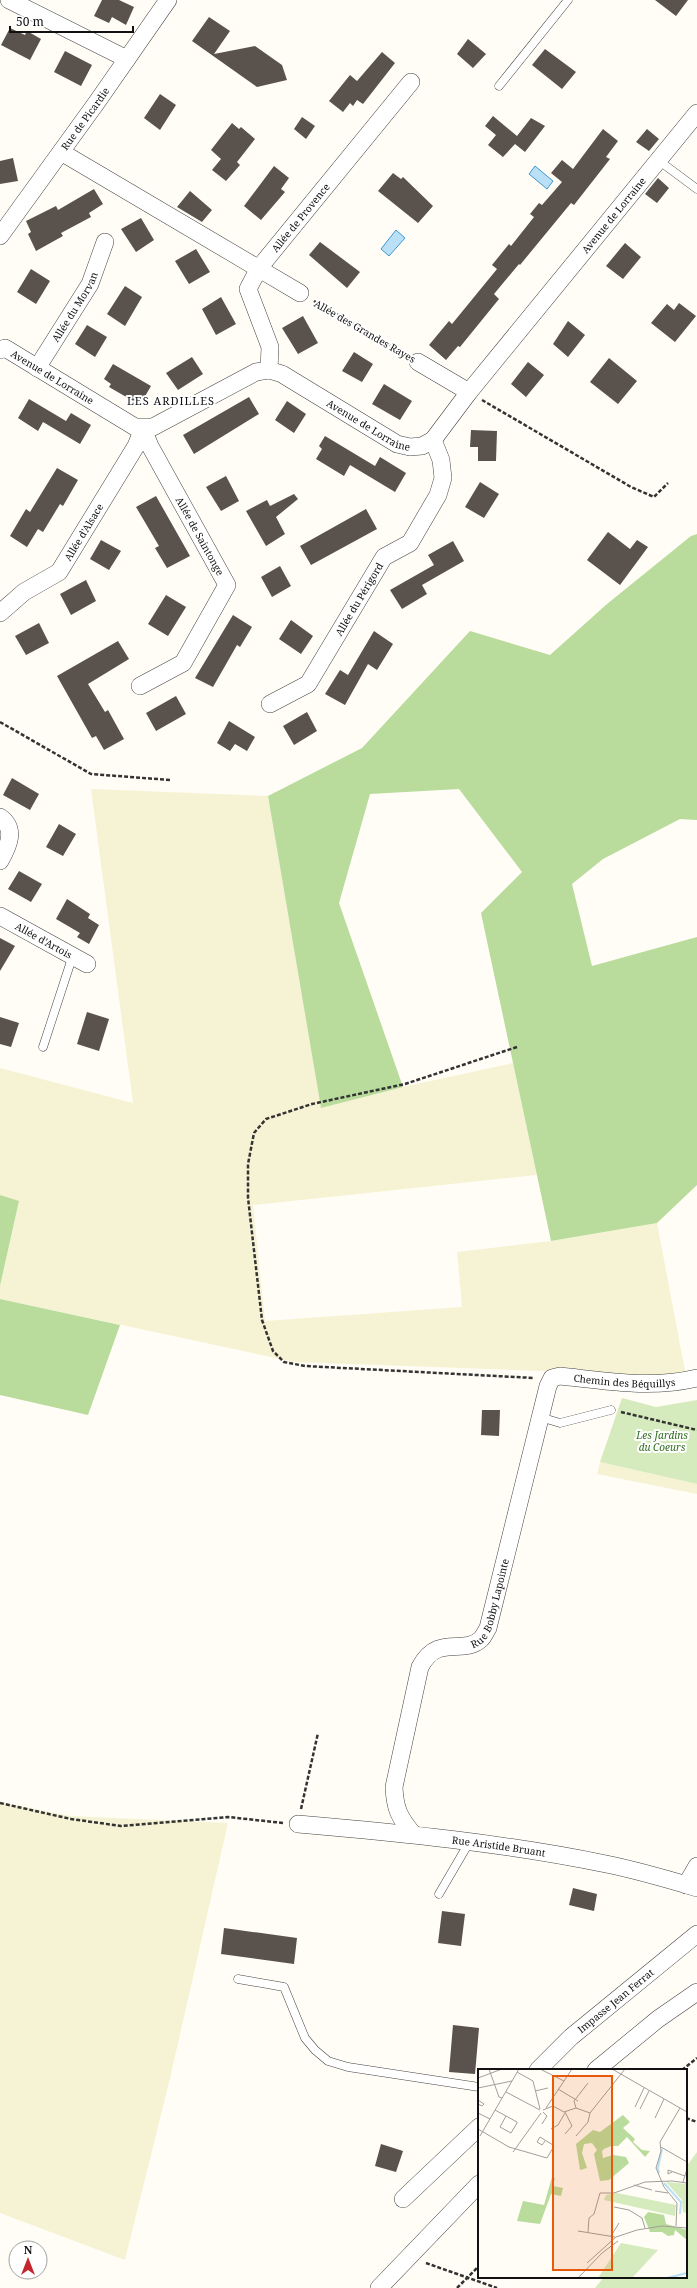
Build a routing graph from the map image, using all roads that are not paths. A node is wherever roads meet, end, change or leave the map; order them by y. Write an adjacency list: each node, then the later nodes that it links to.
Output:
1 (9, 0): 4 (street)
2 (168, 0): 4 (street, Rue de Picardie)
3 (568, 0): 6 (lane)
4 (127, 59): 8 (street, Rue de Picardie)
5 (411, 82): 13 (street, Allée de Provence)
6 (499, 86)
7 (697, 113): 9 (street, Avenue de Lorraine)
8 (61, 152): 11 (street, Rue de Picardie); 13 (street)
9 (658, 160): 10 (lane); 19 (street, Avenue de Lorraine)
10 (697, 189)
11 (0, 236)
12 (105, 242): 17 (street, Allée du Morvan)
13 (259, 268): 14 (street); 18 (street, Allée de Provence)
14 (300, 293)
15 (0, 350): 17 (street, Avenue de Lorraine)
16 (418, 362): 19 (street, Allée des Grandes Rayes)
17 (37, 368): 20 (street, Avenue de Lorraine)
18 (269, 370): 20 (street); 21 (street, Avenue de Lorraine)
19 (469, 392): 21 (street, Avenue de Lorraine)
20 (143, 429): 22 (street, Allée d'Alsace); 23 (street, Allée de Saintonge)
21 (433, 440): 24 (street, Allée du Périgord)
22 (0, 613)
23 (140, 686)
24 (270, 704)
25 (0, 817): 26 (street)
26 (0, 861)
27 (0, 916): 28 (street, Allée d'Artois)
28 (73, 955): 29 (street, Allée d'Artois); 30 (lane)
29 (87, 964)
30 (43, 1047)
31 (552, 1378): 32 (street, Chemin des Béquillys); 34 (street, Rue Bobby Lapointe)
32 (697, 1378)
33 (611, 1410): 34 (lane)
34 (540, 1417): 36 (street, Rue Bobby Lapointe)
35 (298, 1824): 36 (street, Rue Aristide Bruant)
36 (413, 1834): 37 (street, Rue Aristide Bruant)
37 (470, 1841): 39 (street, Rue Aristide Bruant); 40 (lane)
38 (697, 1866): 39 (street)
39 (691, 1886)
40 (438, 1894)
41 (697, 1934): 44 (street, Impasse Jean Ferrat)
42 (238, 1979): 46 (lane)
43 (697, 1992): 45 (street)
44 (539, 2069)
45 (597, 2069)
46 (478, 2087)
47 (478, 2128): 49 (street)
48 (478, 2185): 50 (street)
49 (403, 2199)
50 (379, 2288)

